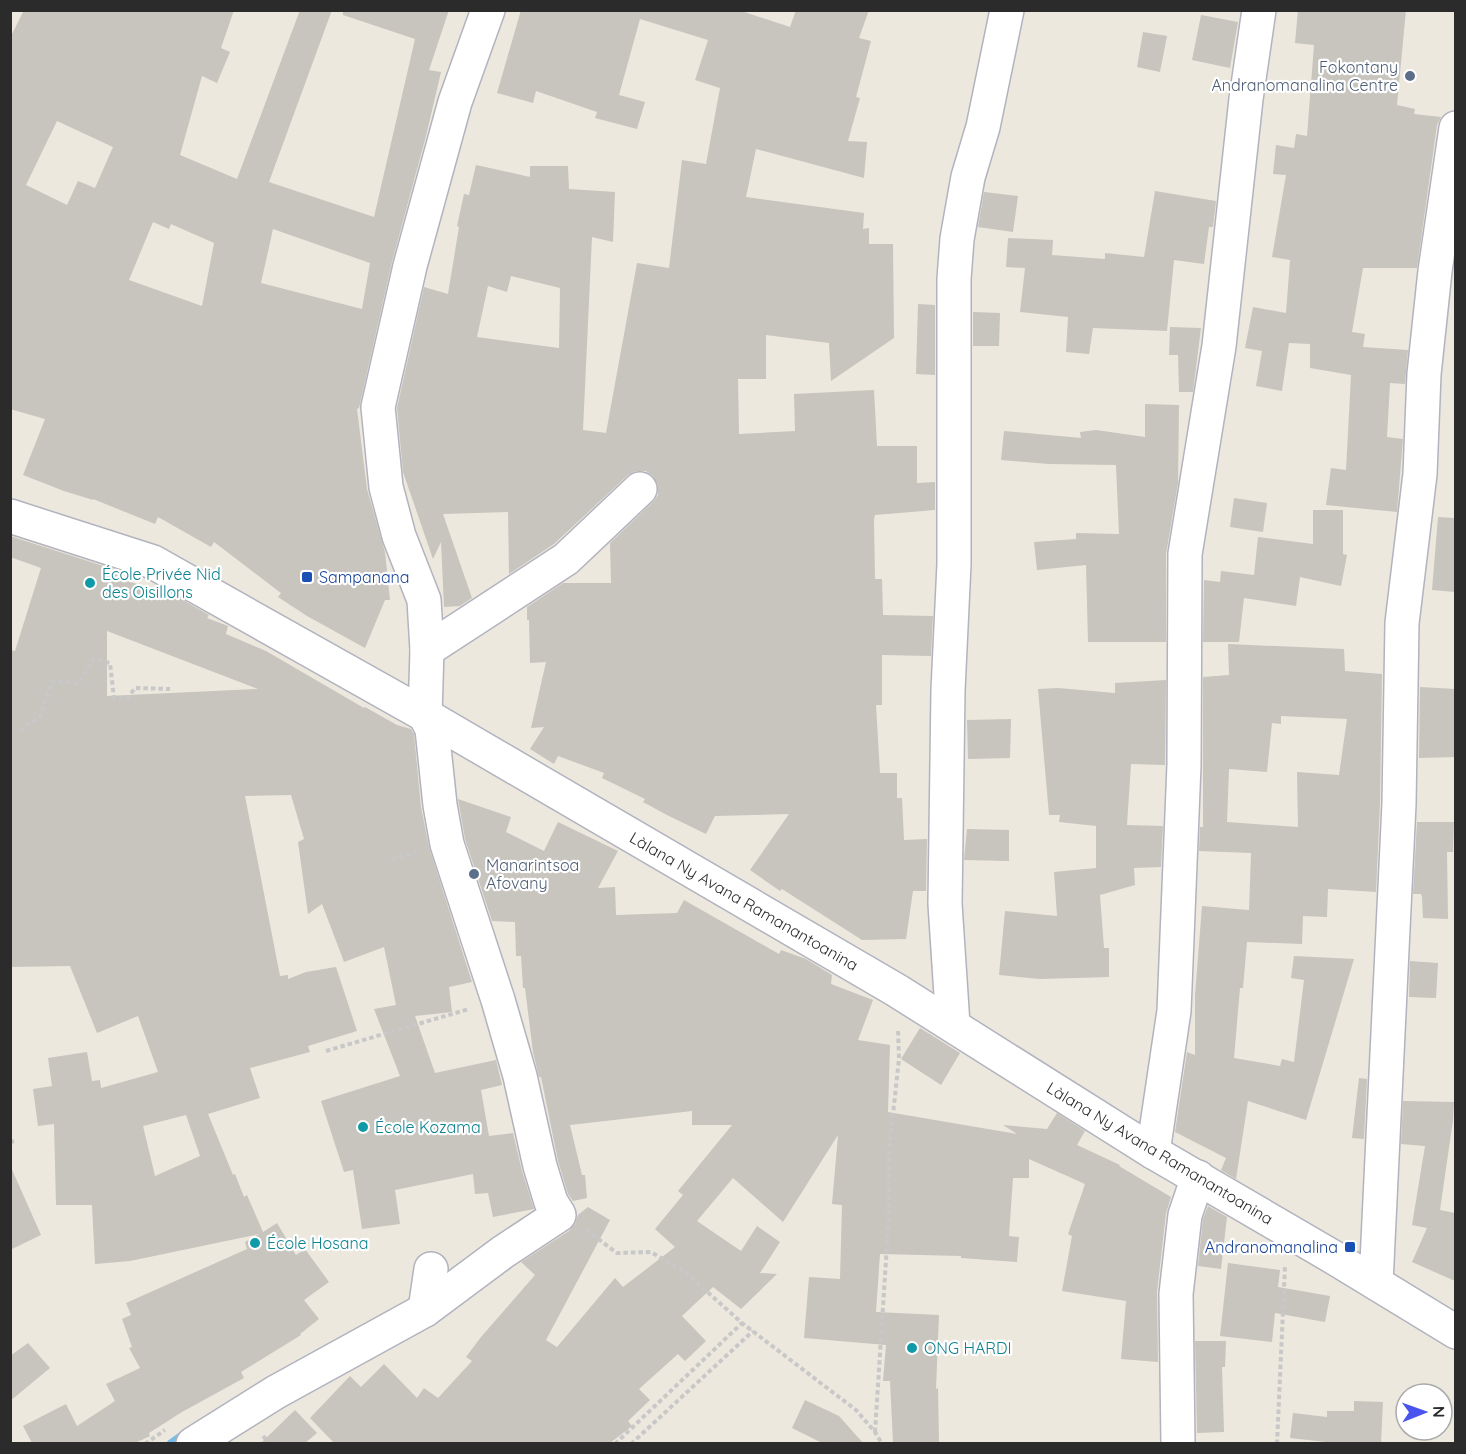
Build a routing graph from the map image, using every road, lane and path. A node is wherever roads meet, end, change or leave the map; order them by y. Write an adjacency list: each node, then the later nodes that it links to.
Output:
1 (488, 10): 7 (street)
2 (1007, 10): 13 (street)
3 (1259, 10): 15 (street)
4 (1455, 128): 20 (street)
5 (640, 489): 7 (street)
6 (10, 516): 9 (street, Làlana Ny Avana Ramanantoanina)
7 (427, 650): 9 (street)
8 (170, 689): 10 (path)
9 (425, 715): 11 (street, Làlana Ny Avana Ramanantoanina); 12 (street)
10 (20, 730)
11 (896, 990): 13 (street, Làlana Ny Avana Ramanantoanina); 25 (path)
12 (498, 1000): 14 (path); 17 (street)
13 (953, 1026): 15 (street, Làlana Ny Avana Ramanantoanina)
14 (326, 1051)
15 (1153, 1152): 16 (street, Làlana Ny Avana Ramanantoanina)
16 (1198, 1177): 18 (street, Làlana Ny Avana Ramanantoanina); 30 (street)
17 (559, 1215): 21 (street); 22 (path)
18 (1287, 1230): 20 (street, Làlana Ny Avana Ramanantoanina); 31 (path)
19 (431, 1269): 21 (street)
20 (1376, 1283): 24 (street, Làlana Ny Avana Ramanantoanina)
21 (425, 1310): 26 (street)
22 (742, 1323): 23 (path); 27 (path)
23 (753, 1331): 25 (path); 28 (path)
24 (1455, 1332)
25 (875, 1432): 29 (path)
26 (193, 1443)
27 (615, 1443)
28 (632, 1443)
29 (882, 1443)
30 (1178, 1443)
31 (1277, 1443)

